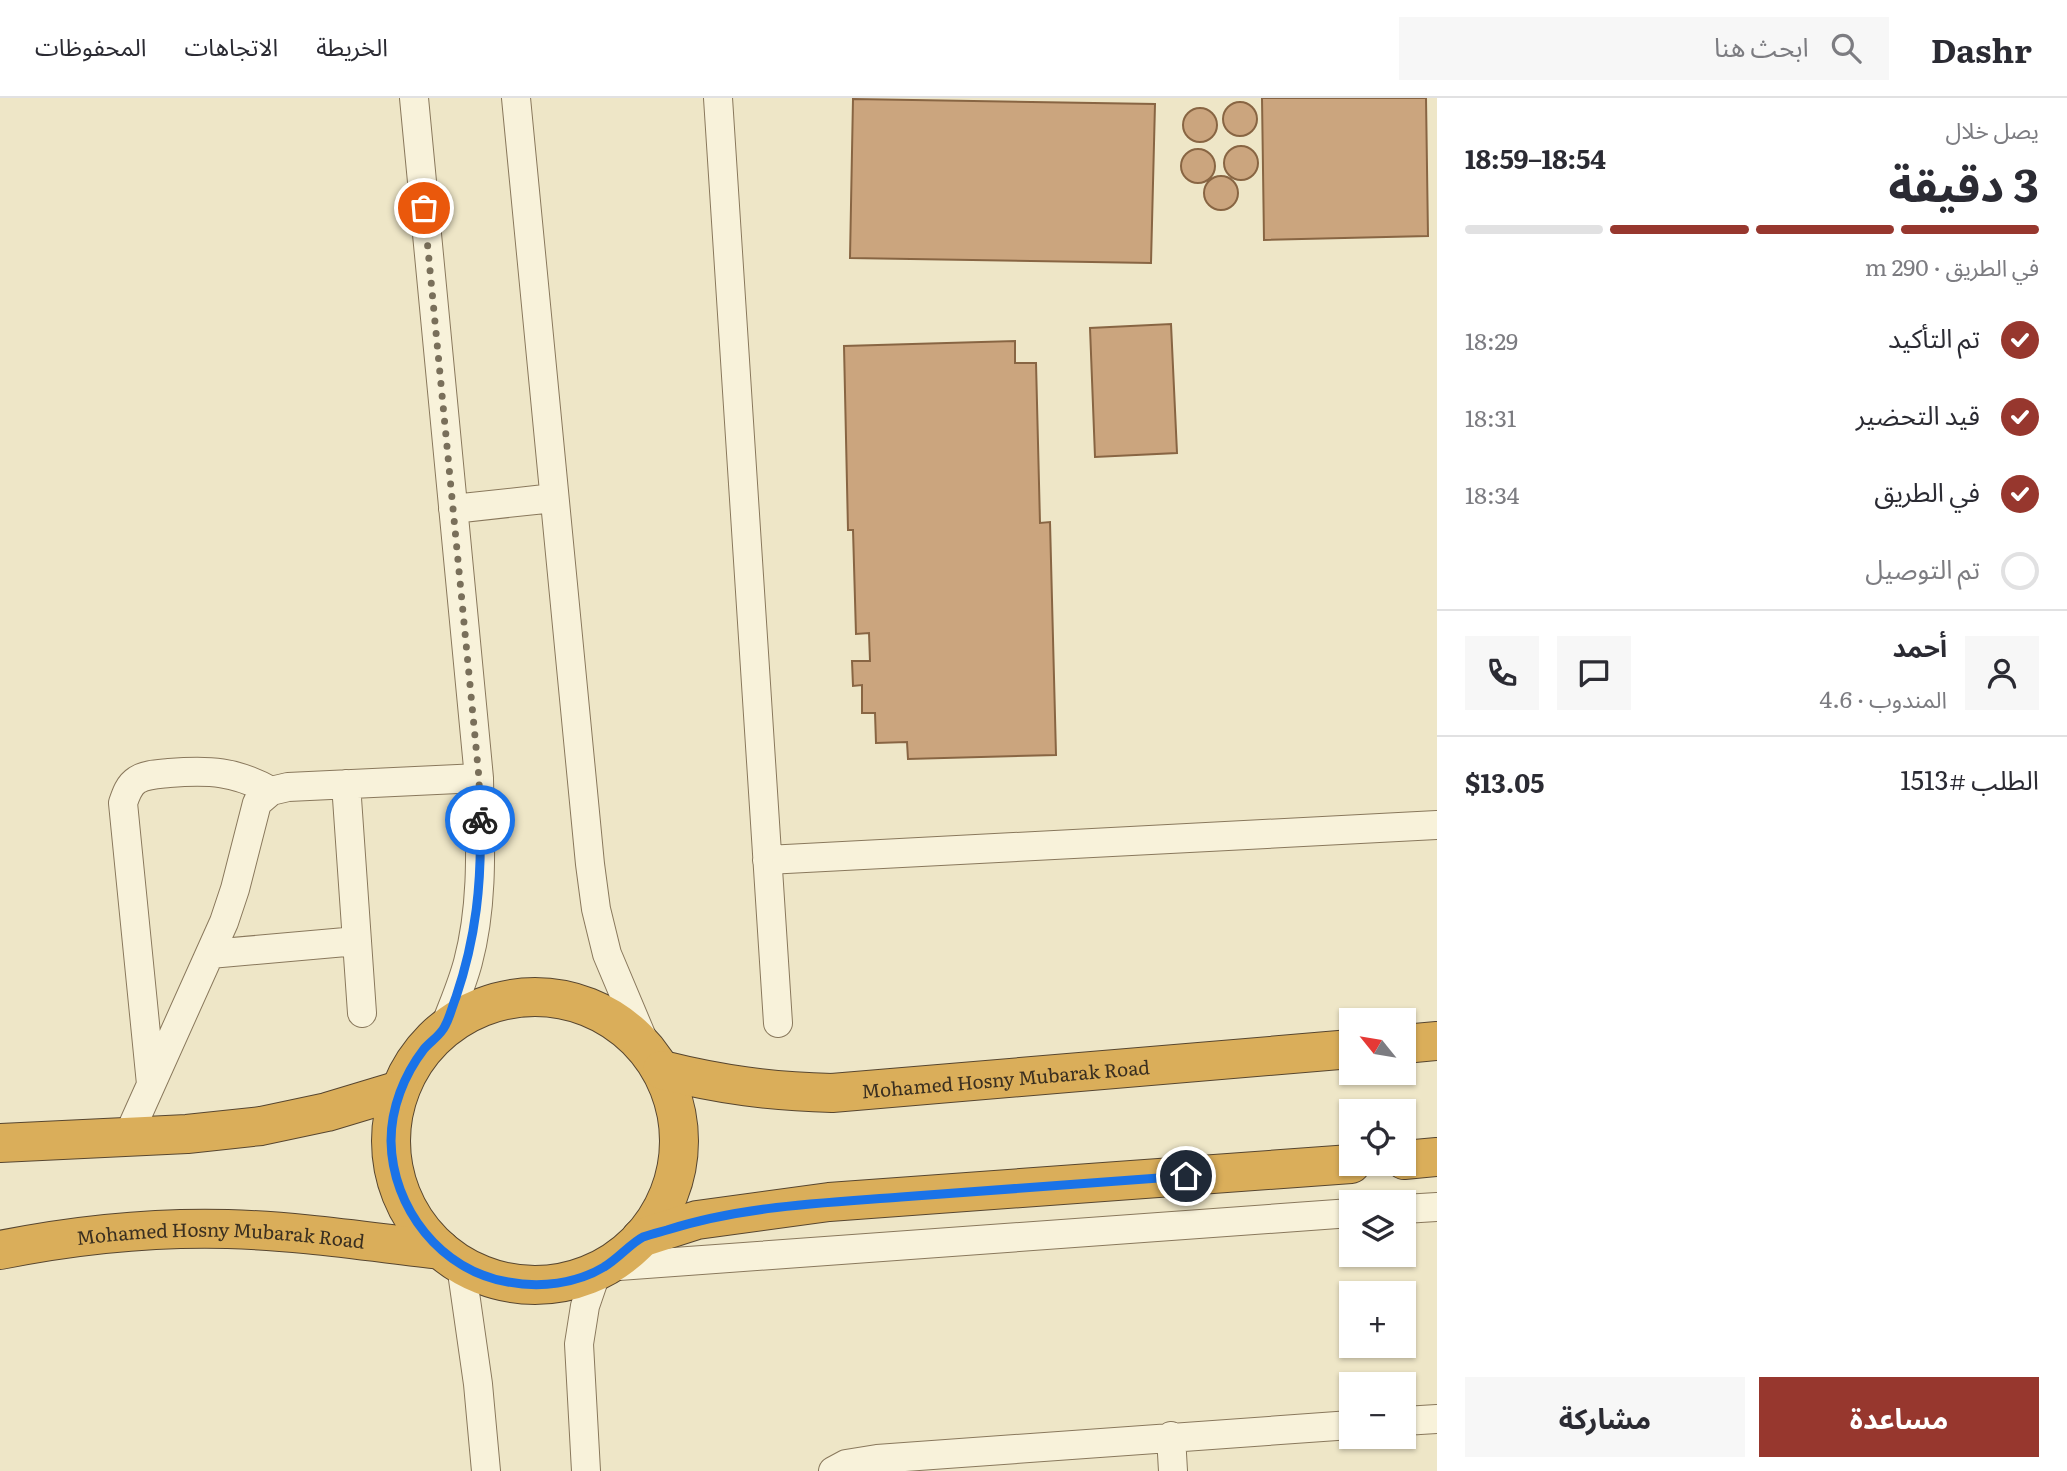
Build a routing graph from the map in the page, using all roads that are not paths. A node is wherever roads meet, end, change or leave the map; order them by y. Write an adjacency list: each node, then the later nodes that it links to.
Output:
1 (414, 98): 5 (street)
2 (516, 98): 4 (street)
3 (718, 98): 10 (street)
4 (554, 498): 5 (street); 19 (street)
5 (453, 509): 6 (street)
6 (479, 778): 7 (street); 15 (street)
7 (346, 784): 8 (street); 11 (street)
8 (271, 791): 12 (street); 20 (street)
9 (1437, 825): 10 (street)
10 (767, 860): 14 (street)
11 (357, 941): 12 (street); 13 (street)
12 (210, 954): 20 (street)
13 (362, 1013)
14 (778, 1023)
15 (444, 1029): 19 (highway); 21 (highway)
16 (1437, 1041): 17 (highway)
17 (1416, 1043)
18 (1339, 1050): 19 (highway, Mohamed Hosny Mubarak Road)
19 (654, 1059): 30 (highway)
20 (151, 1086): 22 (street)
21 (400, 1090): 22 (highway); 32 (highway)
22 (128, 1136): 23 (highway)
23 (0, 1143)
24 (1437, 1157): 25 (highway)
25 (1416, 1159)
26 (1339, 1165): 30 (highway)
27 (1437, 1207): 28 (street)
28 (1416, 1208)
29 (1339, 1214): 33 (street)
30 (641, 1238): 33 (highway)
31 (0, 1250): 32 (highway, Mohamed Hosny Mubarak Road)
32 (451, 1258): 33 (highway); 38 (street)
33 (601, 1269): 39 (street)
34 (1437, 1419): 35 (street)
35 (1416, 1421)
36 (1339, 1426): 37 (street)
37 (1171, 1436): 40 (street); 41 (street)
38 (486, 1471)
39 (586, 1471)
40 (833, 1471)
41 (1173, 1471)

